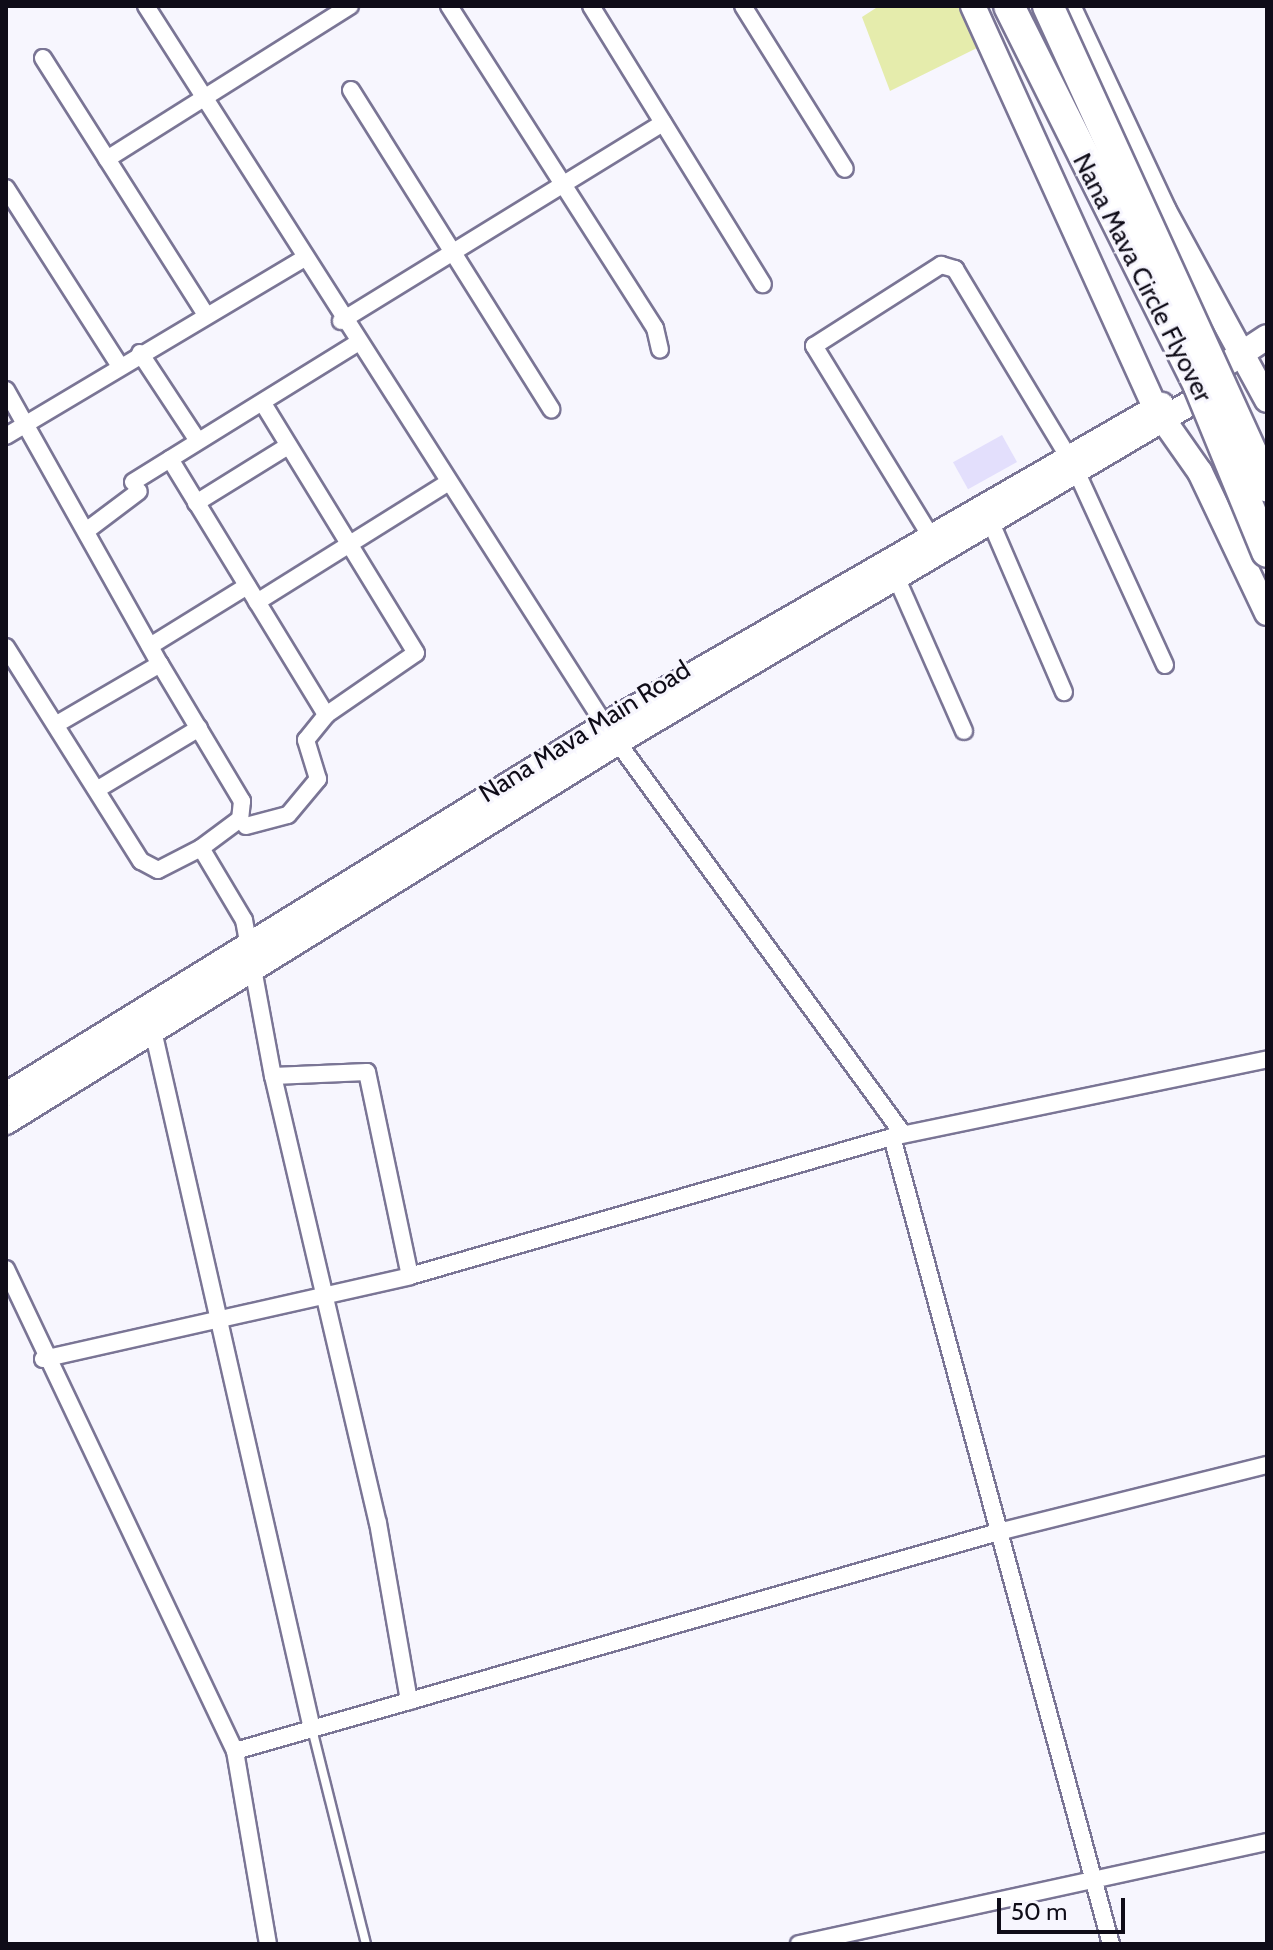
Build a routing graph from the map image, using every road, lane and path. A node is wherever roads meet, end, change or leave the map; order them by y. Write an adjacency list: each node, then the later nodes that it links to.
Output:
1 (146, 6): 12 (street)
2 (350, 6): 12 (street)
3 (449, 6): 16 (street)
4 (591, 6): 13 (street)
5 (743, 6): 15 (street)
6 (973, 6): 33 (street)
7 (1009, 6): 47 (highway, Nana Mava Circle Flyover, bridge)
8 (1048, 6): 41 (highway, Nana Mava Circle Flyover, bridge)
9 (1068, 6): 27 (street)
10 (43, 58): 14 (street)
11 (351, 90): 18 (street)
12 (203, 97): 14 (street); 19 (street)
13 (663, 123): 16 (street); 20 (street)
14 (107, 159): 21 (street)
15 (845, 169)
16 (561, 186): 18 (street); 25 (street)
17 (6, 188): 28 (street)
18 (455, 251): 22 (street); 32 (street)
19 (303, 259): 21 (street); 22 (street)
20 (763, 284)
21 (206, 315): 26 (street)
22 (341, 321): 24 (street)
23 (1267, 337): 27 (street)
24 (356, 344): 31 (street); 40 (street)
25 (660, 349)
26 (140, 353): 28 (street); 36 (street)
27 (1254, 363): 30 (street); 33 (street, Nana Mava Main Road)
28 (119, 365): 34 (street)
29 (6, 390): 34 (street)
30 (1267, 400)
31 (262, 402): 36 (street); 37 (street)
32 (551, 409)
33 (1158, 415): 39 (street, Nana Mava Main Road); 51 (street)
34 (27, 423): 35 (street); 44 (street)
35 (6, 436)
36 (198, 441): 38 (street)
37 (288, 446): 42 (street); 46 (street)
38 (170, 459): 42 (street); 44 (street)
39 (1073, 466): 43 (street, Nana Mava Main Road); 45 (street, Nana Mava Main Road); 45 (street); 55 (street)
40 (446, 484): 46 (street); 61 (street)
41 (1267, 486)
42 (196, 503): 49 (street)
43 (992, 525): 48 (street, Nana Mava Main Road); 56 (street)
44 (86, 531): 52 (street)
45 (930, 535): 61 (street, Nana Mava Main Road)
46 (349, 545): 50 (street); 57 (street)
47 (1267, 552)
48 (897, 579): 60 (street); 61 (street, Nana Mava Main Road)
49 (247, 586): 50 (street); 52 (street)
50 (257, 602): 57 (street)
51 (1267, 613)
52 (150, 646): 54 (street)
53 (6, 647): 58 (street)
54 (160, 664): 58 (street); 59 (street)
55 (1165, 665)
56 (1064, 692)
57 (326, 715): 63 (street)
58 (57, 724): 62 (street)
59 (199, 728): 62 (street); 64 (street)
60 (964, 731)
61 (613, 733): 65 (street, Nana Mava Main Road); 66 (street, Nana Mava Main Road); 72 (street)
62 (98, 789): 64 (street)
63 (246, 826)
64 (201, 848): 65 (street)
65 (251, 946): 66 (street); 70 (street, Nana Mava Main Road)
66 (257, 972): 67 (street, Nana Mava Main Road); 69 (street)
67 (154, 1035): 71 (street, Nana Mava Main Road); 76 (street)
68 (1267, 1059): 72 (street)
69 (273, 1076): 74 (street); 75 (street)
70 (6, 1095)
71 (6, 1122)
72 (897, 1136): 74 (street); 79 (street)
73 (6, 1269): 77 (street)
74 (410, 1276): 75 (street)
75 (324, 1295): 76 (street); 80 (street)
76 (214, 1320): 77 (street); 81 (street)
77 (43, 1359): 82 (street)
78 (1267, 1465): 79 (street)
79 (998, 1532): 80 (street); 84 (street)
80 (409, 1701): 81 (street)
81 (312, 1729): 82 (street); 86 (lane)
82 (235, 1751): 85 (street)
83 (1267, 1842): 84 (street)
84 (1096, 1878): 87 (street); 88 (street)
85 (268, 1944)
86 (366, 1944)
87 (799, 1944)
88 (1111, 1944)

